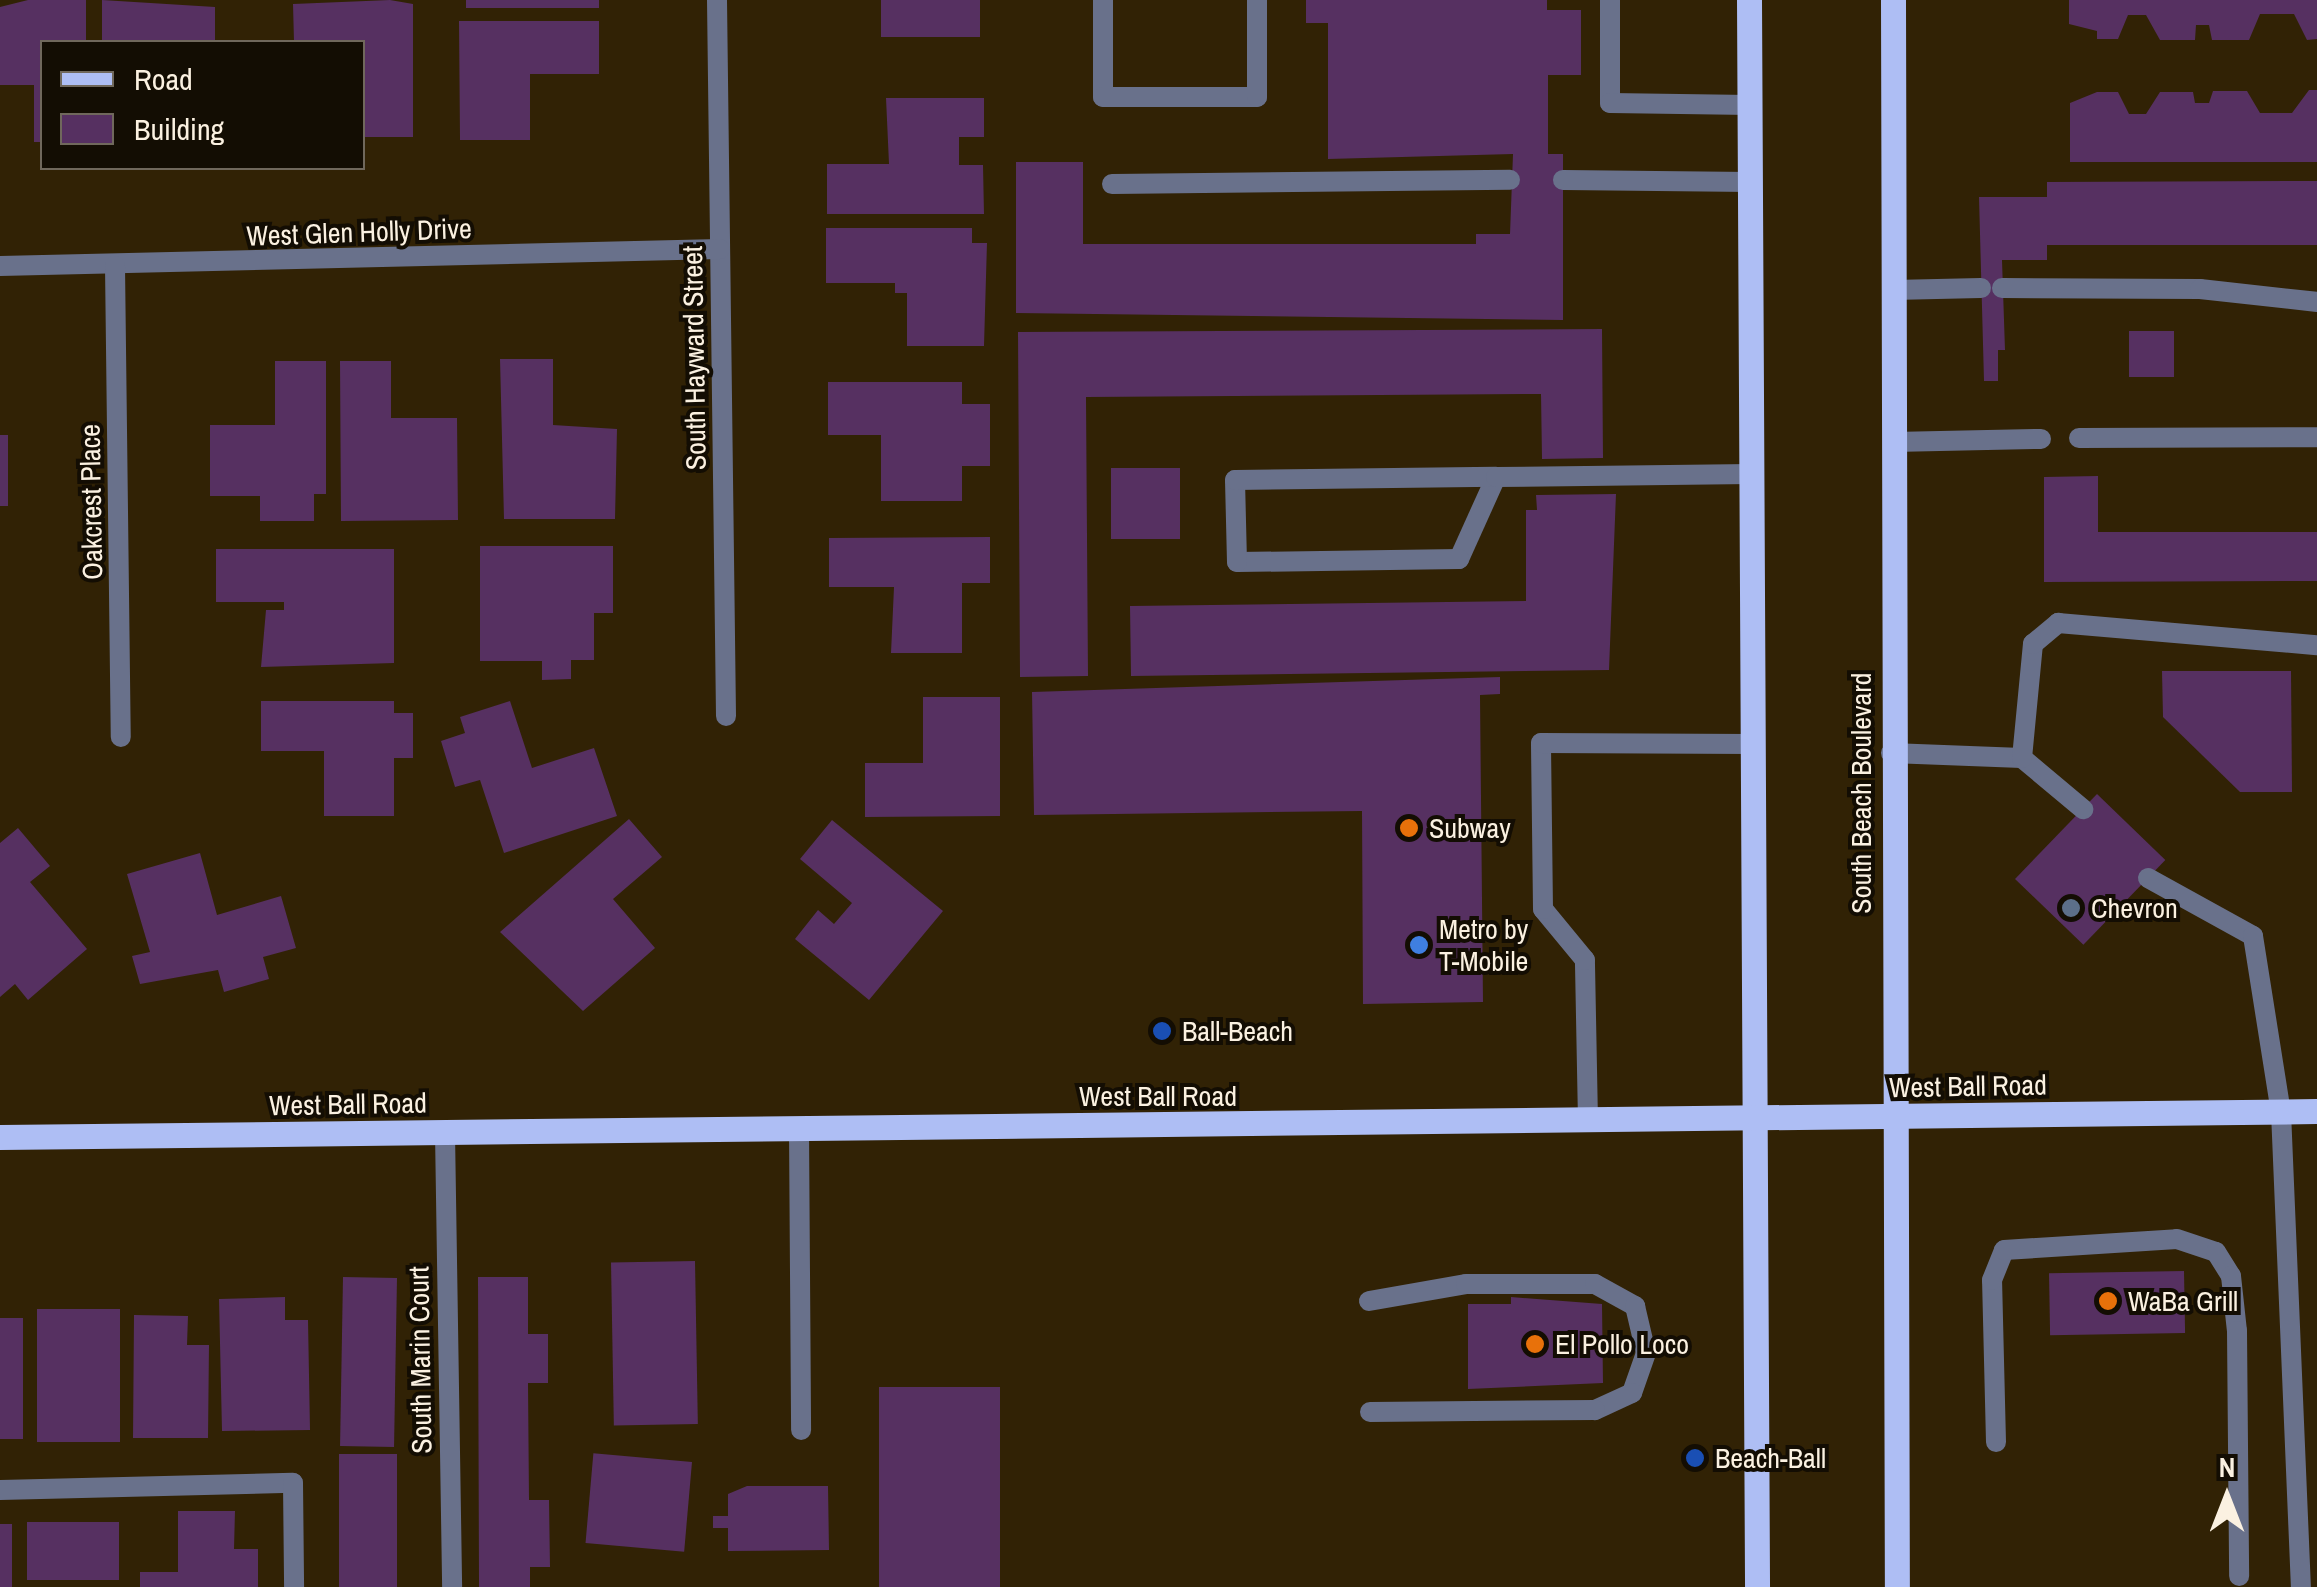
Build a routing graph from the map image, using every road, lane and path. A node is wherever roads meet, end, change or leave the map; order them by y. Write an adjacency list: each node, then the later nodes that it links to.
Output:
1 (717, 0): 12 (street, South Hayward Street)
2 (1102, 0): 3 (street)
3 (1257, 0)
4 (1610, 0): 7 (street)
5 (1749, 0): 7 (main road)
6 (1894, 0): 15 (main road, South Beach Boulevard)
7 (1750, 105): 10 (main road)
8 (1510, 180): 11 (street)
9 (1562, 180): 10 (street)
10 (1750, 182): 21 (main road)
11 (1112, 184)
12 (720, 249): 14 (street, West Glen Holly Drive); 24 (street, South Hayward Street)
13 (0, 266): 14 (street, West Glen Holly Drive)
14 (115, 266): 25 (street, Oakcrest Place)
15 (1893, 290): 16 (street); 20 (main road, South Beach Boulevard)
16 (2317, 302)
17 (2317, 437): 18 (street)
18 (2079, 438)
19 (2041, 439): 20 (street)
20 (1893, 442): 27 (main road, South Beach Boulevard)
21 (1751, 474): 22 (street); 26 (main road)
22 (1496, 477): 22 (street)
23 (2317, 645): 28 (street)
24 (726, 716)
25 (122, 738)
26 (1752, 744): 34 (main road); 35 (street)
27 (1891, 754): 28 (street); 33 (main road, South Beach Boulevard)
28 (2022, 758): 29 (street)
29 (2083, 809)
30 (2148, 878): 31 (street)
31 (2281, 1112): 32 (main road, West Ball Road); 33 (main road, West Ball Road); 49 (street)
32 (2317, 1112)
33 (1889, 1117): 34 (main road, West Ball Road); 48 (main road, South Beach Boulevard)
34 (1754, 1118): 35 (main road, West Ball Road); 47 (main road)
35 (1588, 1121): 36 (main road, West Ball Road)
36 (799, 1130): 37 (main road, West Ball Road); 41 (street)
37 (445, 1133): 38 (main road, West Ball Road); 46 (street, South Marin Court)
38 (0, 1138)
39 (1369, 1301): 40 (street)
40 (1370, 1412)
41 (801, 1430)
42 (1996, 1442): 44 (street)
43 (0, 1490): 45 (street)
44 (2239, 1576)
45 (294, 1587)
46 (452, 1587)
47 (1757, 1587)
48 (1897, 1587)
49 (2301, 1587)

